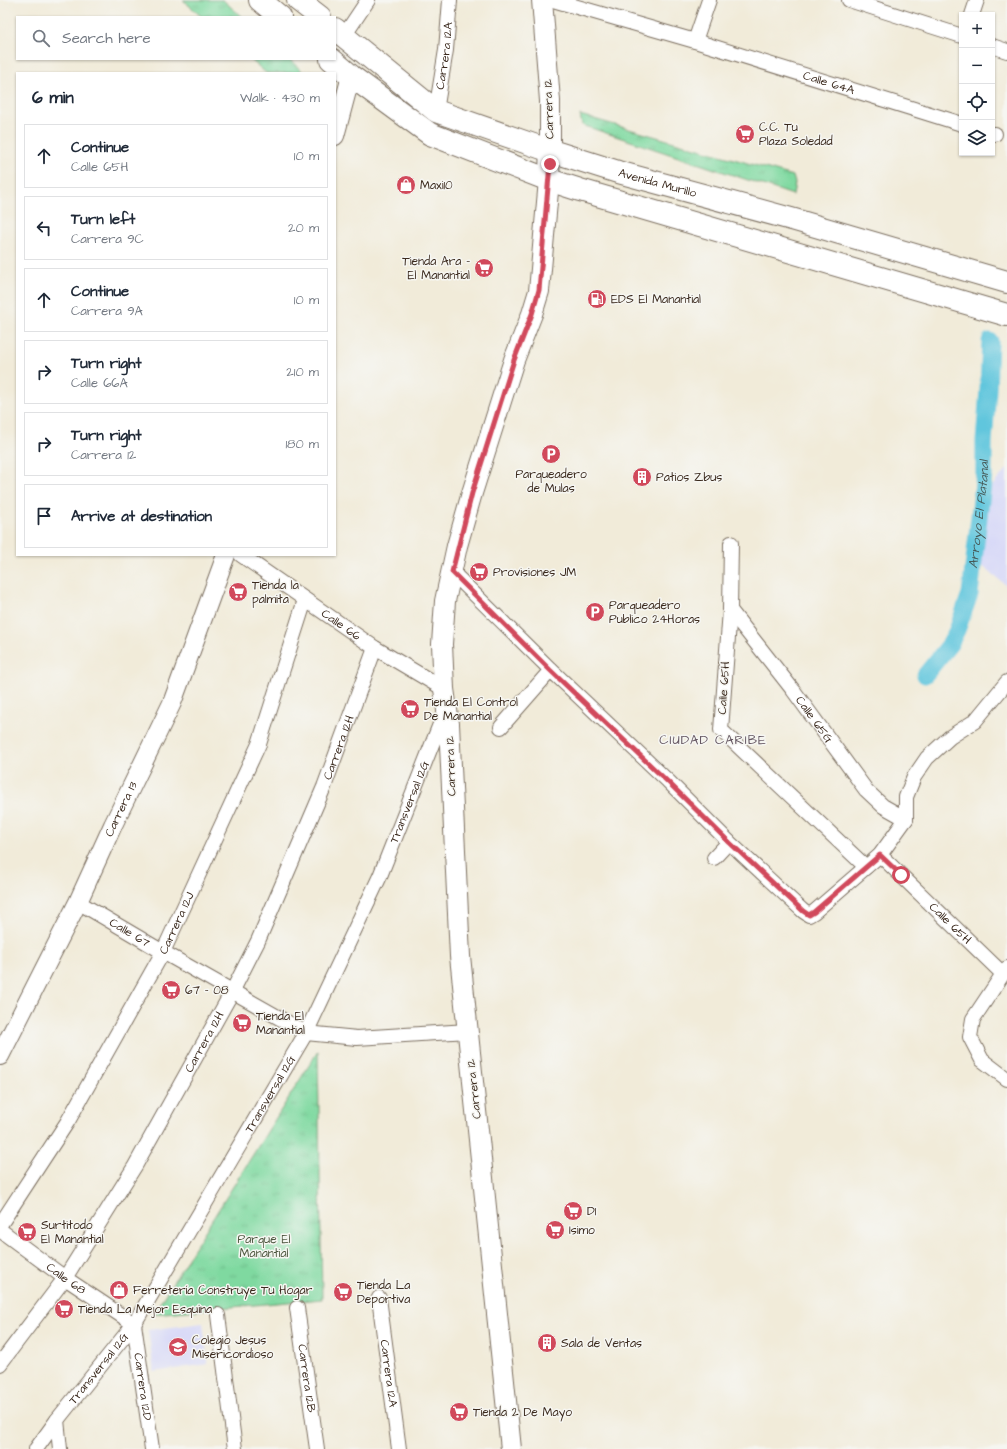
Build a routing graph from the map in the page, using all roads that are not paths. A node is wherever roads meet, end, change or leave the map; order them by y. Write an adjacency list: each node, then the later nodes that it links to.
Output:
1 (260, 0): 12 (main road)
2 (298, 0): 13 (main road)
3 (368, 0): 14 (street)
4 (450, 0): 21 (street, Carrera 12A)
5 (542, 0): 24 (main road, Carrera 12)
6 (553, 0): 16 (street, Calle 64A)
7 (708, 0): 16 (street)
8 (849, 0): 10 (street)
9 (977, 0): 11 (street)
10 (887, 6): 15 (street)
11 (973, 12)
12 (279, 16)
13 (319, 16)
14 (339, 33): 21 (main road, Avenida Murillo)
15 (959, 35)
16 (695, 41): 22 (street, Calle 64A)
17 (995, 47): 18 (street)
18 (1007, 51)
19 (332, 60): 20 (main road)
20 (351, 76): 23 (street); 25 (main road)
21 (436, 111): 24 (main road, Avenida Murillo)
22 (959, 123)
23 (336, 132)
24 (550, 150): 25 (main road, Carrera 12); 26 (main road, Avenida Murillo)
25 (549, 180): 27 (main road); 31 (main road, Carrera 12)
26 (1007, 282)
27 (1007, 314)
28 (731, 543): 33 (street, Calle 65H)
29 (226, 556): 44 (street, Carrera 13)
30 (242, 556): 32 (street, Calle 66)
31 (452, 572): 35 (street); 37 (main road, Carrera 12)
32 (305, 600): 34 (street, Calle 66); 45 (street, Carrera 12J)
33 (730, 610): 39 (street, Calle 65G); 43 (street, Calle 65H)
34 (375, 648): 37 (street, Calle 66); 47 (street, Carrera 12H)
35 (550, 670): 38 (street); 40 (street)
36 (1007, 682): 39 (street)
37 (446, 698): 48 (main road, Carrera 12); 49 (street, Transversal 12G)
38 (501, 727)
39 (906, 819): 41 (street)
40 (729, 842): 42 (street); 43 (street)
41 (880, 855): 43 (street); 46 (street, Calle 65H)
42 (714, 858)
43 (866, 867)
44 (78, 902): 45 (street, Calle 67); 50 (street, Carrera 13)
45 (163, 952): 47 (street, Calle 67); 52 (street, Carrera 12J)
46 (1005, 971): 51 (street)
47 (232, 992): 49 (street, Calle 67); 54 (street, Carrera 12H)
48 (468, 1031): 49 (street); 67 (main road, Carrera 12)
49 (306, 1033): 58 (street, Transversal 12G)
50 (0, 1056)
51 (1007, 1079)
52 (0, 1225)
53 (0, 1230): 54 (street, Calle 68)
54 (66, 1278): 58 (street, Calle 68); 59 (street, Carrera 12H)
55 (379, 1298): 66 (street, Carrera 12A)
56 (297, 1308): 65 (street, Carrera 12B)
57 (218, 1316): 64 (street)
58 (134, 1324): 60 (street, Transversal 12G); 63 (street, Carrera 12D)
59 (0, 1364)
60 (57, 1420): 61 (street, Transversal 12G); 62 (street)
61 (36, 1449)
62 (60, 1449)
63 (152, 1449)
64 (234, 1449)
65 (317, 1449)
66 (398, 1449)
67 (511, 1449)

